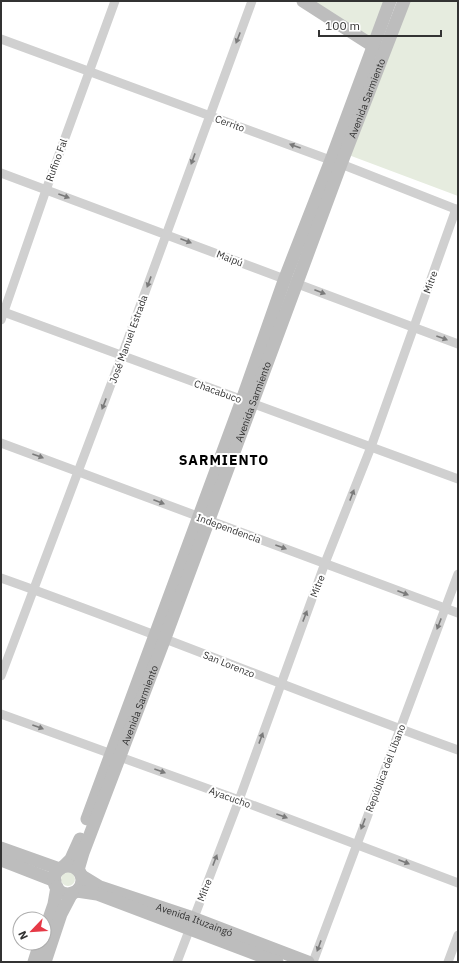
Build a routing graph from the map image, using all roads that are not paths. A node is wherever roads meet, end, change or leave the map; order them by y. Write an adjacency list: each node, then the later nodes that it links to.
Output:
1 (115, 1): 9 (street, Rufino Fal)
2 (252, 1): 10 (street, José Manuel Estrada, one-way to 10)
3 (303, 1): 8 (main road)
4 (390, 1): 6 (main road, Avenida Sarmiento)
5 (404, 1): 6 (main road, Avenida Sarmiento)
6 (385, 31): 8 (main road, Avenida Sarmiento)
7 (1, 39): 9 (street, Cerrito)
8 (379, 50): 11 (main road, Avenida Sarmiento)
9 (88, 71): 10 (street, Cerrito); 13 (street, Rufino Fal)
10 (209, 115): 11 (street, Cerrito, one-way to 10); 15 (street, José Manuel Estrada, one-way to 15)
11 (336, 162): 14 (street, Cerrito); 16 (main road, Avenida Sarmiento); 17 (main road, Avenida Sarmiento)
12 (1, 173): 13 (street, Maipú)
13 (46, 190): 15 (street, Maipú, one-way to 15); 18 (street, Rufino Fal)
14 (457, 210): 19 (street, Mitre)
15 (166, 234): 16 (street, Maipú, one-way to 16); 21 (street, José Manuel Estrada, one-way to 21)
16 (285, 278): 17 (street, Maipú); 22 (main road, Avenida Sarmiento)
17 (298, 284): 19 (street, Maipú, one-way to 19); 22 (main road, Avenida Sarmiento)
18 (2, 314): 21 (street, Chacabuco)
19 (413, 328): 20 (street, Maipú, one-way to 20); 24 (street, Mitre)
20 (458, 344)
21 (122, 355): 22 (street, Chacabuco); 25 (street, José Manuel Estrada, one-way to 25)
22 (248, 402): 24 (street, Chacabuco); 27 (main road, Avenida Sarmiento)
23 (1, 443): 25 (street, Independencia, one-way to 25)
24 (371, 446): 26 (street, Chacabuco); 28 (street, Mitre, one-way to 24)
25 (78, 471): 27 (street, Independencia, one-way to 27); 31 (street, José Manuel Estrada)
26 (458, 479)
27 (204, 519): 28 (street, Independencia, one-way to 28); 34 (main road, Avenida Sarmiento)
28 (325, 563): 32 (street, Independencia, one-way to 32); 36 (street, Mitre, one-way to 28)
29 (458, 574): 32 (street, República del Líbano)
30 (1, 578): 31 (street, San Lorenzo)
31 (34, 589): 34 (street, San Lorenzo); 35 (street, José Manuel Estrada)
32 (445, 608): 33 (street, Independencia); 38 (street, República del Líbano, one-way to 38)
33 (458, 613)
34 (160, 636): 36 (street, San Lorenzo); 40 (main road, Avenida Sarmiento)
35 (1, 676)
36 (280, 684): 38 (street, San Lorenzo); 41 (street, Mitre, one-way to 36)
37 (1, 714): 40 (street, Ayacucho, one-way to 40)
38 (400, 729): 39 (street, San Lorenzo); 42 (street, República del Líbano, one-way to 42)
39 (458, 750)
40 (115, 755): 41 (street, Ayacucho, one-way to 41); 45 (main road, Avenida Sarmiento); 46 (main road, Avenida Sarmiento)
41 (239, 800): 42 (street, Ayacucho, one-way to 42); 51 (street, Mitre, one-way to 41)
42 (356, 843): 47 (street, Ayacucho, one-way to 47); 59 (street, República del Líbano, one-way to 59)
43 (1, 848): 45 (main road)
44 (1, 860): 48 (main road)
45 (62, 868): 46 (main road); 48 (main road)
46 (80, 873): 49 (main road); 51 (main road, Avenida Ituzaingó)
47 (458, 883)
48 (56, 884): 49 (main road); 50 (main road)
49 (74, 892): 51 (main road, Avenida Ituzaingó); 55 (main road)
50 (52, 911)
51 (191, 924): 56 (street, Mitre); 57 (main road, Avenida Ituzaingó); 58 (main road, Avenida Ituzaingó)
52 (458, 935): 60 (street)
53 (37, 951): 54 (main road)
54 (34, 962)
55 (45, 962)
56 (176, 962)
57 (277, 962)
58 (308, 962)
59 (313, 962)
60 (448, 962)

